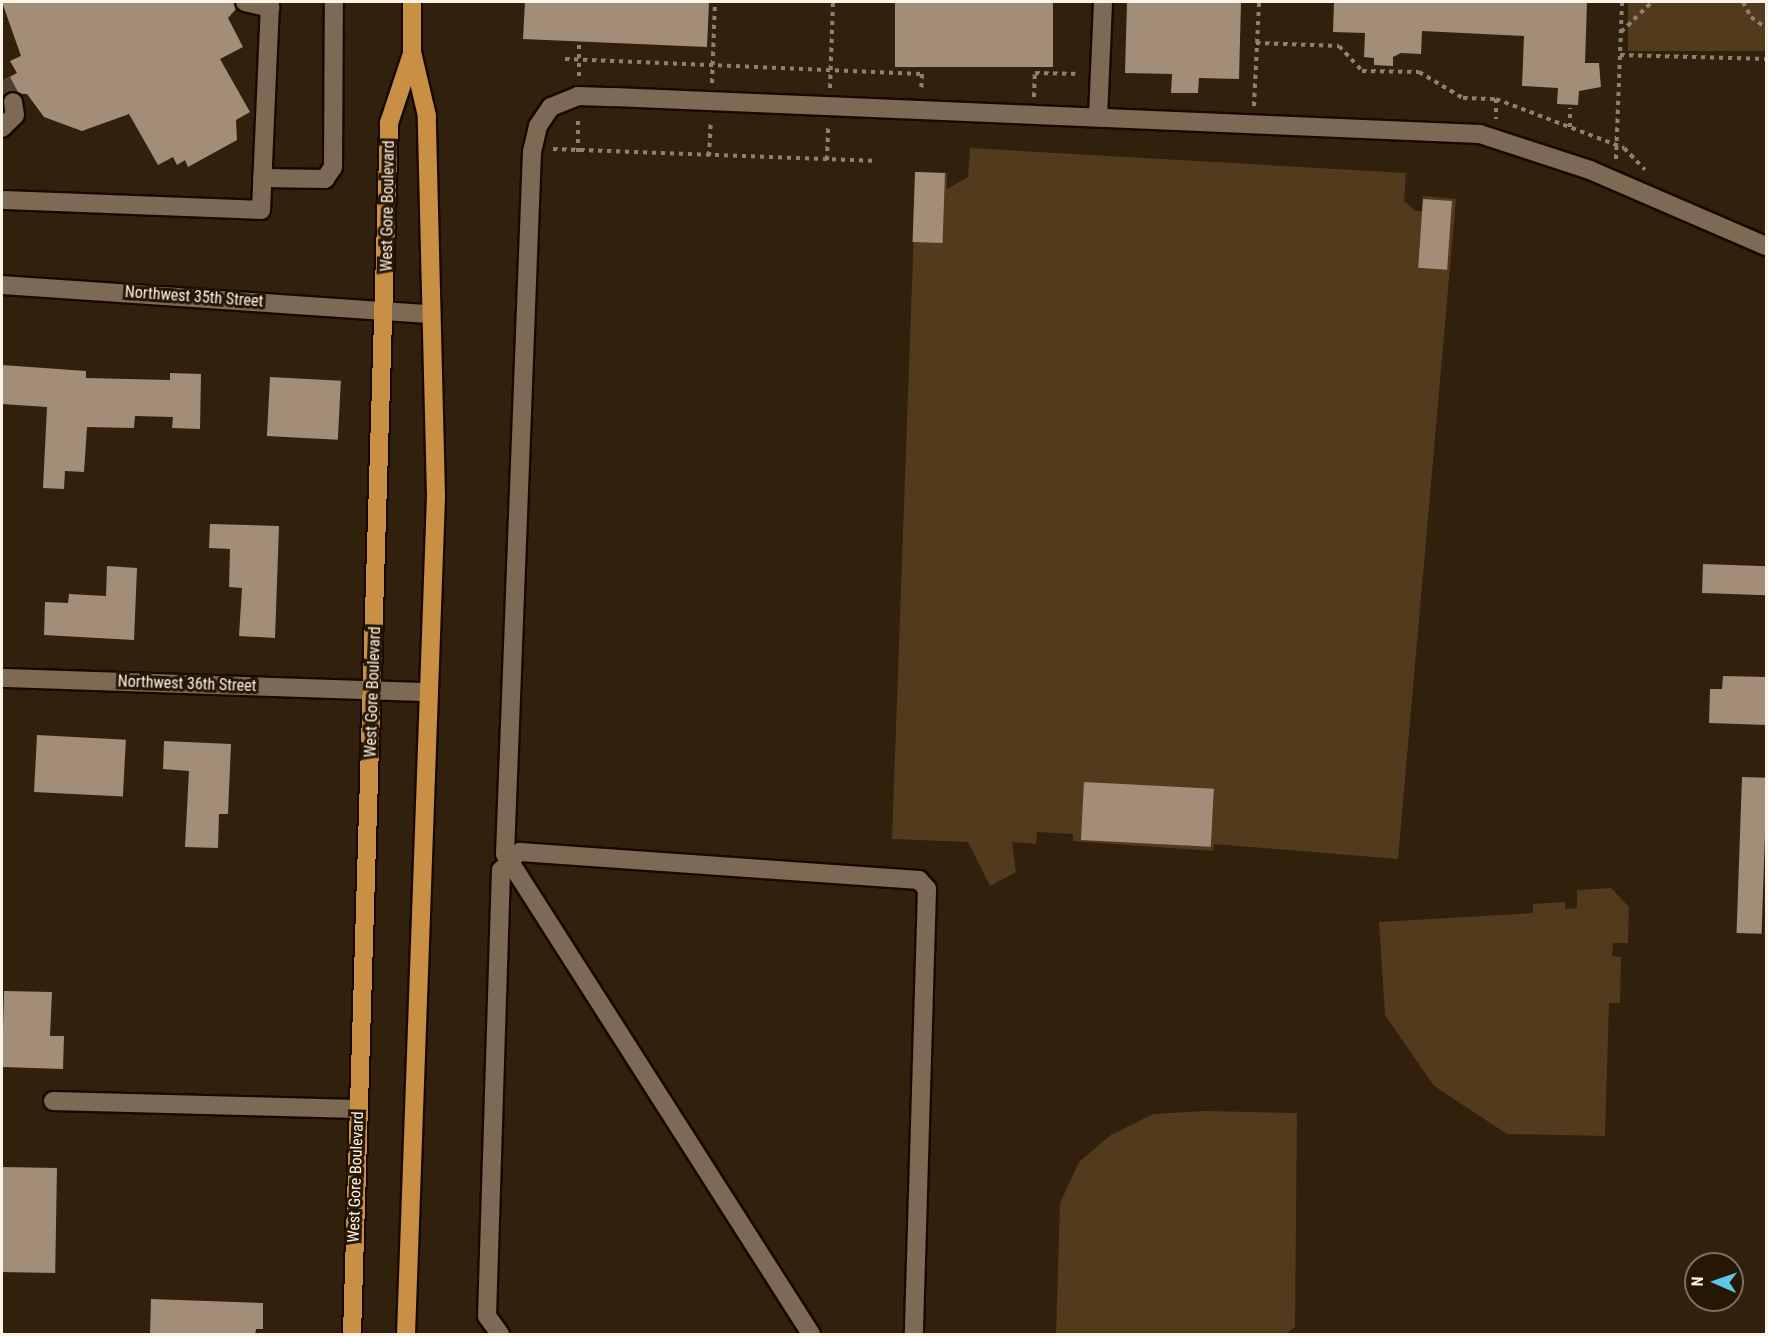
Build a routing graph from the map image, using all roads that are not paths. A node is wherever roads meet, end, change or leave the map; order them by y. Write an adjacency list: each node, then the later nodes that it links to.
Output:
1 (245, 2): 5 (street)
2 (334, 2): 10 (street)
3 (412, 2): 6 (main road, West Gore Boulevard)
4 (1103, 2): 8 (street)
5 (270, 5): 10 (street)
6 (412, 52): 14 (main road, West Gore Boulevard); 15 (main road, West Gore Boulevard)
7 (13, 102): 9 (street)
8 (1098, 117): 12 (street); 19 (street)
9 (2, 128)
10 (262, 178): 11 (street)
11 (2, 200)
12 (1767, 246)
13 (2, 285): 14 (street, Northwest 35th Street)
14 (387, 311): 15 (street, Northwest 35th Street); 17 (main road, West Gore Boulevard)
15 (431, 314): 18 (main road, West Gore Boulevard)
16 (2, 678): 17 (street, Northwest 36th Street)
17 (373, 690): 18 (street, Northwest 36th Street); 21 (main road, West Gore Boulevard)
18 (428, 692): 23 (main road, West Gore Boulevard)
19 (510, 862): 24 (street); 25 (street); 26 (street)
20 (53, 1101): 21 (street)
21 (358, 1109): 22 (main road, West Gore Boulevard)
22 (352, 1335)
23 (406, 1335)
24 (500, 1335)
25 (812, 1335)
26 (914, 1335)

